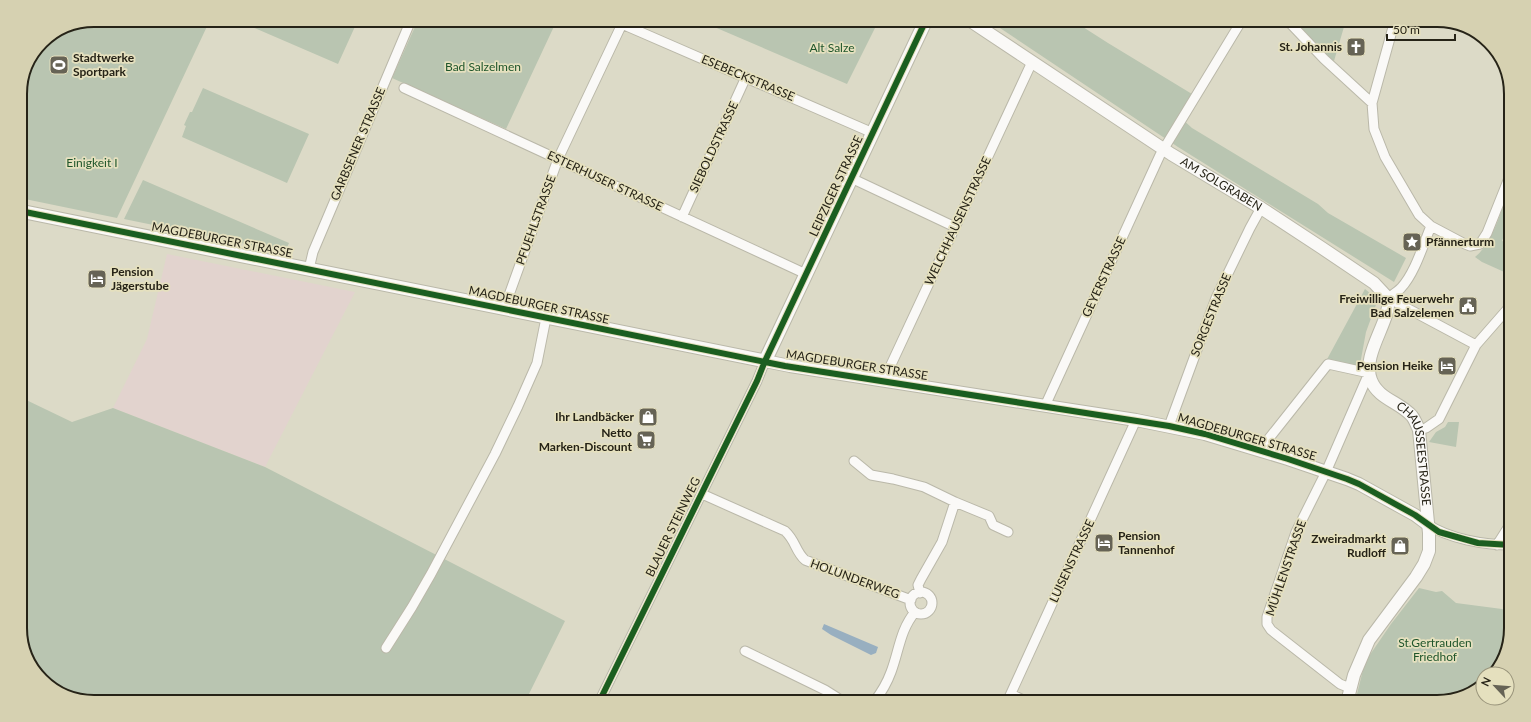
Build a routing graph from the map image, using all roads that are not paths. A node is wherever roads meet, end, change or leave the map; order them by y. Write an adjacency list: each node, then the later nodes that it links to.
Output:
1 (408, 27): 23 (street, GARBSENER STRASSE)
2 (621, 27): 15 (street, PFUEHLSTRASSE)
3 (629, 27): 10 (street, ESEBECKSTRASSE)
4 (923, 27): 13 (main road, LEIPZIGER STRASSE)
5 (980, 27): 9 (street, AM SOLGRABEN)
6 (1238, 27): 14 (street, GEYERSTRASSE)
7 (1293, 27): 12 (street)
8 (1393, 27): 12 (street)
9 (1032, 62): 14 (street, AM SOLGRABEN); 22 (street, WELCHHAUSENSTRASSE)
10 (746, 77): 13 (street, ESEBECKSTRASSE); 20 (street, SIEBOLDSTRASSE)
11 (404, 88): 15 (street, ESTERHUSER STRASSE)
12 (1372, 103): 21 (street)
13 (873, 133): 16 (main road, LEIPZIGER STRASSE)
14 (1164, 149): 18 (street, AM SOLGRABEN); 33 (street, GEYERSTRASSE)
15 (558, 158): 20 (street, ESTERHUSER STRASSE); 26 (street, PFUEHLSTRASSE)
16 (851, 178): 22 (street); 24 (main road, LEIPZIGER STRASSE)
17 (1504, 191): 21 (street)
18 (1261, 208): 25 (street, AM SOLGRABEN); 35 (street, SORGESTRASSE)
19 (27, 212): 23 (main road, MAGDEBURGER STRASSE)
20 (682, 217): 24 (street, ESTERHUSER STRASSE)
21 (1430, 226): 25 (street)
22 (955, 227): 32 (street, WELCHHAUSENSTRASSE)
23 (309, 269): 26 (main road, MAGDEBURGER STRASSE)
24 (806, 274): 30 (main road, LEIPZIGER STRASSE)
25 (1388, 298): 29 (street, AM SOLGRABEN); 31 (street)
26 (505, 309): 28 (main road, MAGDEBURGER STRASSE)
27 (1504, 313): 29 (street)
28 (546, 318): 30 (main road, MAGDEBURGER STRASSE); 50 (street)
29 (1476, 345): 36 (street)
30 (765, 361): 32 (street, MAGDEBURGER STRASSE); 40 (street, BLAUER STEINWEG)
31 (1369, 373): 36 (street, CHAUSSEESTRASSE); 37 (street); 39 (street, MÜHLENSTRASSE)
32 (886, 381): 33 (street, MAGDEBURGER STRASSE)
33 (1045, 406): 34 (street, MAGDEBURGER STRASSE)
34 (1136, 420): 35 (street, MAGDEBURGER STRASSE); 56 (street, LUISENSTRASSE)
35 (1169, 426): 37 (street, MAGDEBURGER STRASSE)
36 (1419, 430): 42 (street, CHAUSSEESTRASSE)
37 (1259, 451): 39 (street, MAGDEBURGER STRASSE)
38 (854, 461): 41 (street)
39 (1326, 472): 42 (street, MAGDEBURGER STRASSE); 52 (street, MÜHLENSTRASSE)
40 (702, 494): 48 (street, HOLUNDERWEG); 53 (street, BLAUER STEINWEG)
41 (955, 502): 43 (street); 47 (street)
42 (1428, 524): 45 (street, MAGDEBURGER STRASSE); 52 (street, CHAUSSEESTRASSE)
43 (1008, 532)
44 (1504, 534): 45 (street)
45 (1497, 545): 46 (street, MAGDEBURGER STRASSE)
46 (1504, 545)
47 (920, 593): 48 (street, HOLUNDERWEG); 49 (street)
48 (911, 600): 49 (street, HOLUNDERWEG)
49 (915, 612): 55 (street)
50 (386, 648)
51 (745, 651): 54 (street)
52 (1350, 688): 57 (street, CHAUSSEESTRASSE)
53 (602, 695)
54 (833, 695)
55 (878, 695)
56 (1010, 695)
57 (1348, 695)

